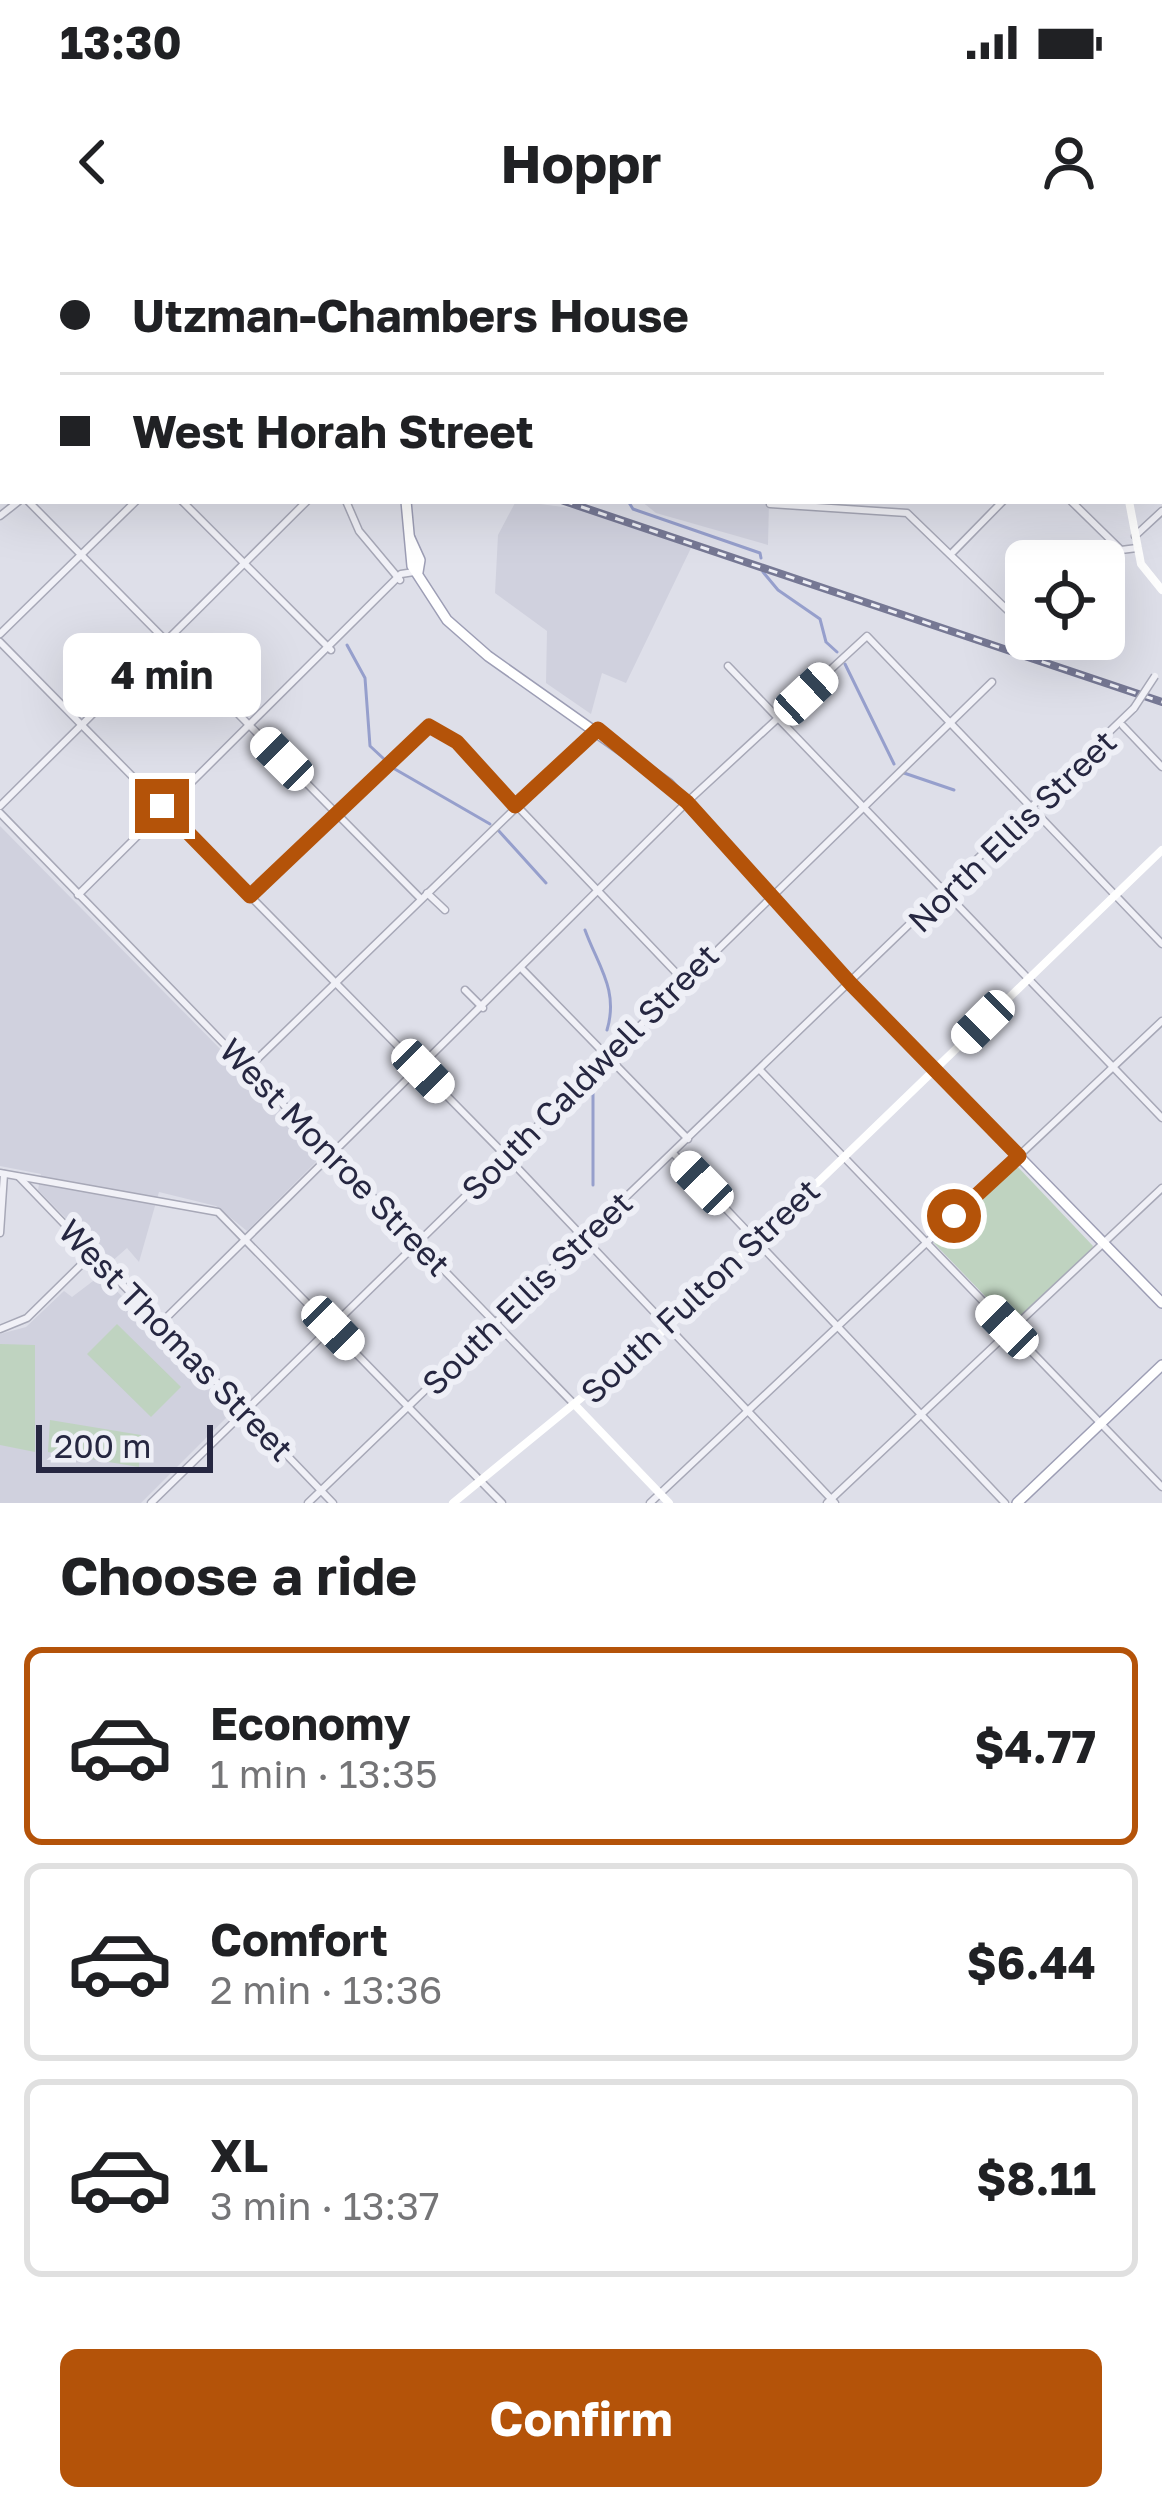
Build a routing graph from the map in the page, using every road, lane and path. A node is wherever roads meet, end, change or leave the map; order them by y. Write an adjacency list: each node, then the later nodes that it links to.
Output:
1 (31, 504): 18 (street)
2 (133, 504): 18 (street)
3 (185, 504): 19 (street)
4 (304, 504): 19 (street)
5 (347, 504): 21 (street)
6 (406, 504): 20 (main road)
7 (1000, 504): 17 (street)
8 (1074, 504): 14 (street)
9 (1130, 504): 13 (street)
10 (770, 505): 11 (street)
11 (828, 505): 17 (street)
12 (1162, 511): 13 (street)
13 (1135, 536): 15 (street)
14 (1111, 540)
15 (1137, 548): 16 (street); 22 (street)
16 (1125, 550)
17 (953, 551): 23 (street)
18 (81, 555): 24 (street); 25 (street)
19 (244, 563): 25 (street); 26 (street)
20 (418, 572): 21 (street); 35 (main road)
21 (400, 580): 26 (street)
22 (1162, 590)
23 (1005, 606)
24 (0, 638): 32 (street)
25 (166, 642): 32 (street); 34 (street)
26 (331, 650): 34 (street)
27 (728, 666): 30 (street)
28 (1159, 673): 33 (street, North Ellis Street, bridge)
29 (992, 682): 31 (street, South Caldwell Street)
30 (779, 718): 31 (street); 37 (street); 39 (street)
31 (951, 721): 39 (street, South Caldwell Street); 42 (street)
32 (81, 724): 40 (street); 41 (street)
33 (1123, 725): 36 (street); 42 (street, North Ellis Street)
34 (250, 727): 41 (street); 43 (street)
35 (598, 729): 37 (main road); 38 (street)
36 (1162, 766)
37 (687, 802): 45 (street); 46 (main road)
38 (515, 806): 43 (street); 45 (street); 51 (street)
39 (863, 806): 46 (street, South Caldwell Street); 49 (street)
40 (0, 810): 48 (street, West Monroe Street)
41 (166, 810): 48 (street); 50 (street)
42 (1034, 810): 47 (street); 49 (street, North Ellis Street)
43 (337, 814): 50 (street); 51 (street)
44 (1162, 850): 47 (street, South Fulton Street)
45 (597, 892): 54 (street); 56 (street)
46 (773, 893): 56 (street, South Caldwell Street); 58 (main road)
47 (1114, 894): 53 (street); 55 (street, South Fulton Street)
48 (78, 895): 63 (street, West Monroe Street)
49 (946, 895): 55 (street); 58 (street, North Ellis Street)
50 (250, 896): 57 (street)
51 (424, 896): 52 (street); 57 (street)
52 (445, 910)
53 (1162, 944)
54 (522, 969): 60 (street); 62 (street)
55 (1027, 979): 65 (street, South Fulton Street); 66 (street)
56 (683, 980): 62 (street, South Caldwell Street)
57 (335, 982): 63 (street); 64 (street)
58 (851, 984): 65 (main road); 67 (street, South Ellis Street)
59 (465, 990): 60 (street)
60 (484, 1008): 64 (street)
61 (1162, 1021): 66 (street)
62 (606, 1056): 69 (street); 72 (street, South Caldwell Street)
63 (249, 1067): 71 (street, West Monroe Street)
64 (420, 1067): 71 (street); 72 (street)
65 (938, 1068): 73 (main road); 74 (street, South Fulton Street)
66 (1113, 1068): 68 (street); 73 (street)
67 (760, 1070): 69 (street, South Ellis Street); 74 (street)
68 (1162, 1118)
69 (688, 1139): 70 (street, South Ellis Street)
70 (673, 1153): 79 (street, South Ellis Street); 81 (street)
71 (334, 1154): 80 (street); 82 (street, West Monroe Street)
72 (506, 1156): 79 (street); 82 (street, South Caldwell Street)
73 (1019, 1156): 83 (street); 84 (main road)
74 (844, 1157): 81 (street, South Fulton Street); 83 (street)
75 (2, 1174): 76 (street); 78 (street)
76 (19, 1177): 80 (street); 85 (street, West Thomas Street)
77 (1162, 1188): 84 (street)
78 (0, 1233)
79 (585, 1238): 88 (street, South Ellis Street); 90 (street)
80 (246, 1239): 87 (street); 89 (street)
81 (758, 1240): 90 (street, South Fulton Street); 91 (street)
82 (417, 1242): 88 (street, West Monroe Street); 89 (street, South Caldwell Street)
83 (927, 1242): 91 (street); 93 (street)
84 (1106, 1243): 86 (main road); 93 (street)
85 (92, 1254): 87 (street, West Thomas Street); 92 (street)
86 (1162, 1303)
87 (161, 1323): 97 (street, West Thomas Street)
88 (496, 1324): 95 (street, West Monroe Street); 96 (street, South Ellis Street)
89 (331, 1326): 96 (street); 97 (street, South Caldwell Street)
90 (669, 1326): 95 (street, South Fulton Street); 98 (street)
91 (837, 1326): 98 (street); 99 (street)
92 (0, 1329)
93 (1011, 1331): 99 (street); 100 (street)
94 (1162, 1365): 100 (main road)
95 (576, 1406): 101 (street, South Fulton Street); 104 (street, West Monroe Street)
96 (409, 1407): 101 (street); 103 (street, South Ellis Street)
97 (242, 1410): 103 (street, West Thomas Street); 105 (street, South Caldwell Street)
98 (748, 1411): 104 (street); 106 (street)
99 (922, 1414): 106 (street); 115 (street)
100 (1101, 1423): 102 (street); 116 (main road)
101 (480, 1479): 111 (street, South Fulton Street); 112 (street)
102 (1162, 1487)
103 (320, 1490): 109 (street, South Ellis Street); 110 (street, West Thomas Street)
104 (660, 1494): 113 (street); 114 (street, West Monroe Street)
105 (158, 1496): 107 (street, South Caldwell Street); 108 (street)
106 (831, 1502)
107 (151, 1503)
108 (165, 1503)
109 (308, 1503)
110 (333, 1503)
111 (453, 1503)
112 (502, 1503)
113 (650, 1503)
114 (669, 1503)
115 (1005, 1503)
116 (1017, 1503)

